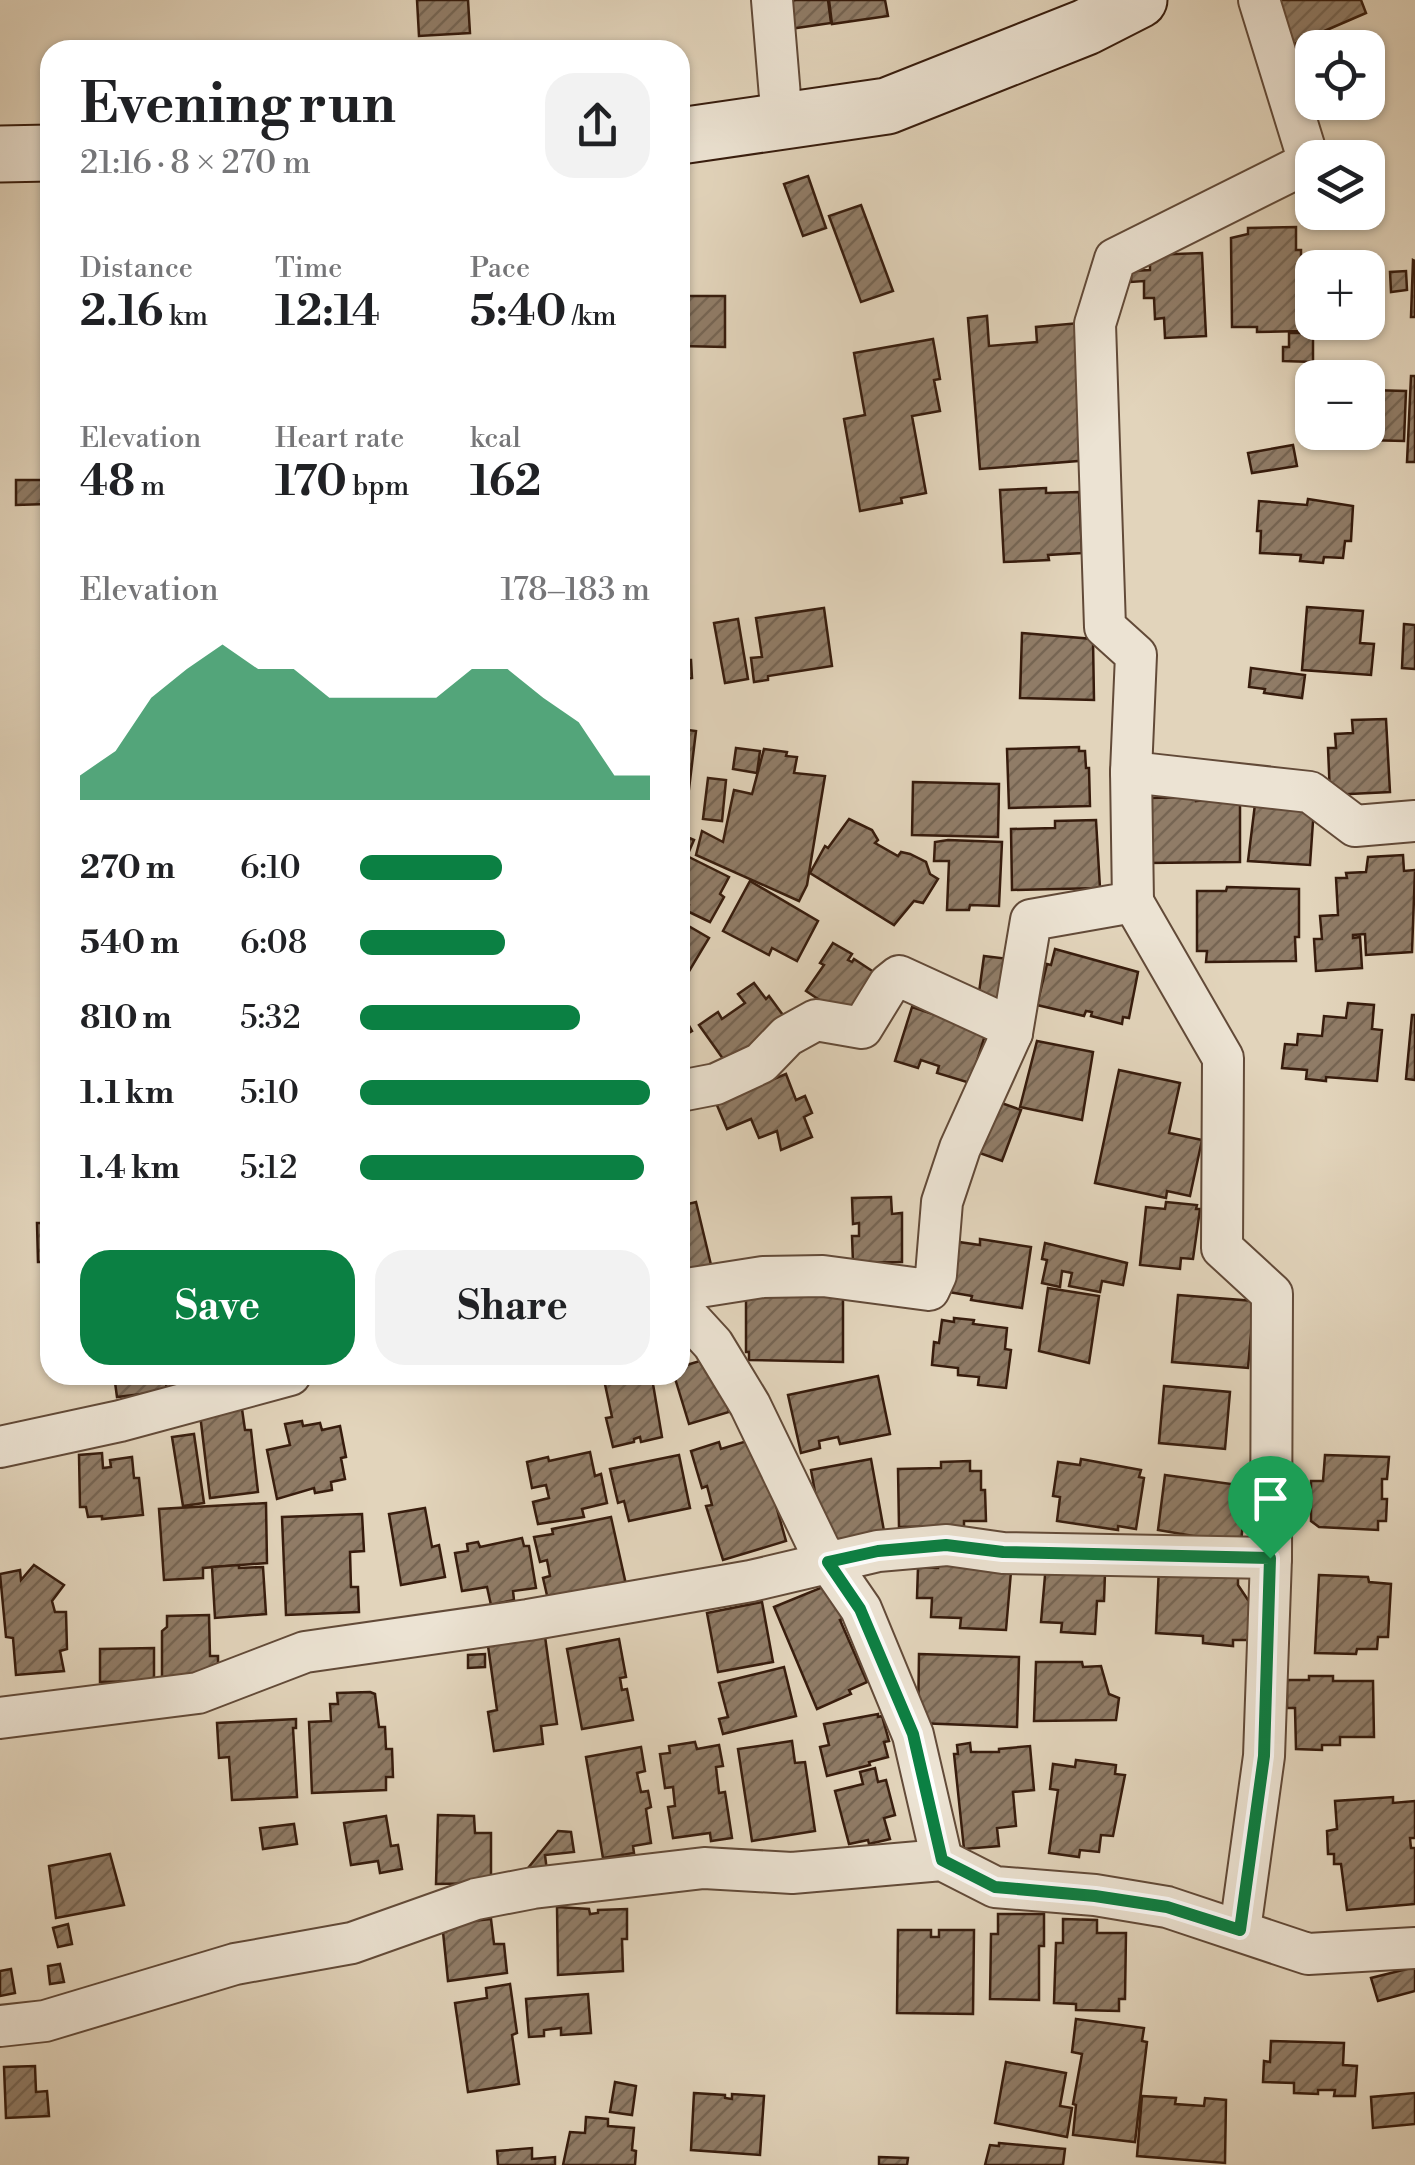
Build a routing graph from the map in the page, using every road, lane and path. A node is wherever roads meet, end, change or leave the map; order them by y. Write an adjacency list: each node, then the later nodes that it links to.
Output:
1 (772, 0): 4 (street)
2 (1139, 0): 4 (street)
3 (1259, 0): 8 (street)
4 (782, 122): 5 (street)
5 (690, 135)
6 (40, 153): 7 (street)
7 (0, 154)
8 (1131, 772): 9 (street); 10 (street)
9 (1415, 822)
10 (1133, 902): 11 (street); 17 (street)
11 (1012, 1034): 12 (street); 13 (street)
12 (690, 1090)
13 (690, 1288)
14 (690, 1319): 18 (street)
15 (254, 1385): 16 (street)
16 (0, 1447)
17 (1270, 1558): 18 (street); 21 (street)
18 (828, 1562): 19 (street); 20 (street)
19 (0, 1718)
20 (942, 1860): 21 (street); 23 (street)
21 (1240, 1930): 22 (street)
22 (1415, 1948)
23 (0, 2026)

